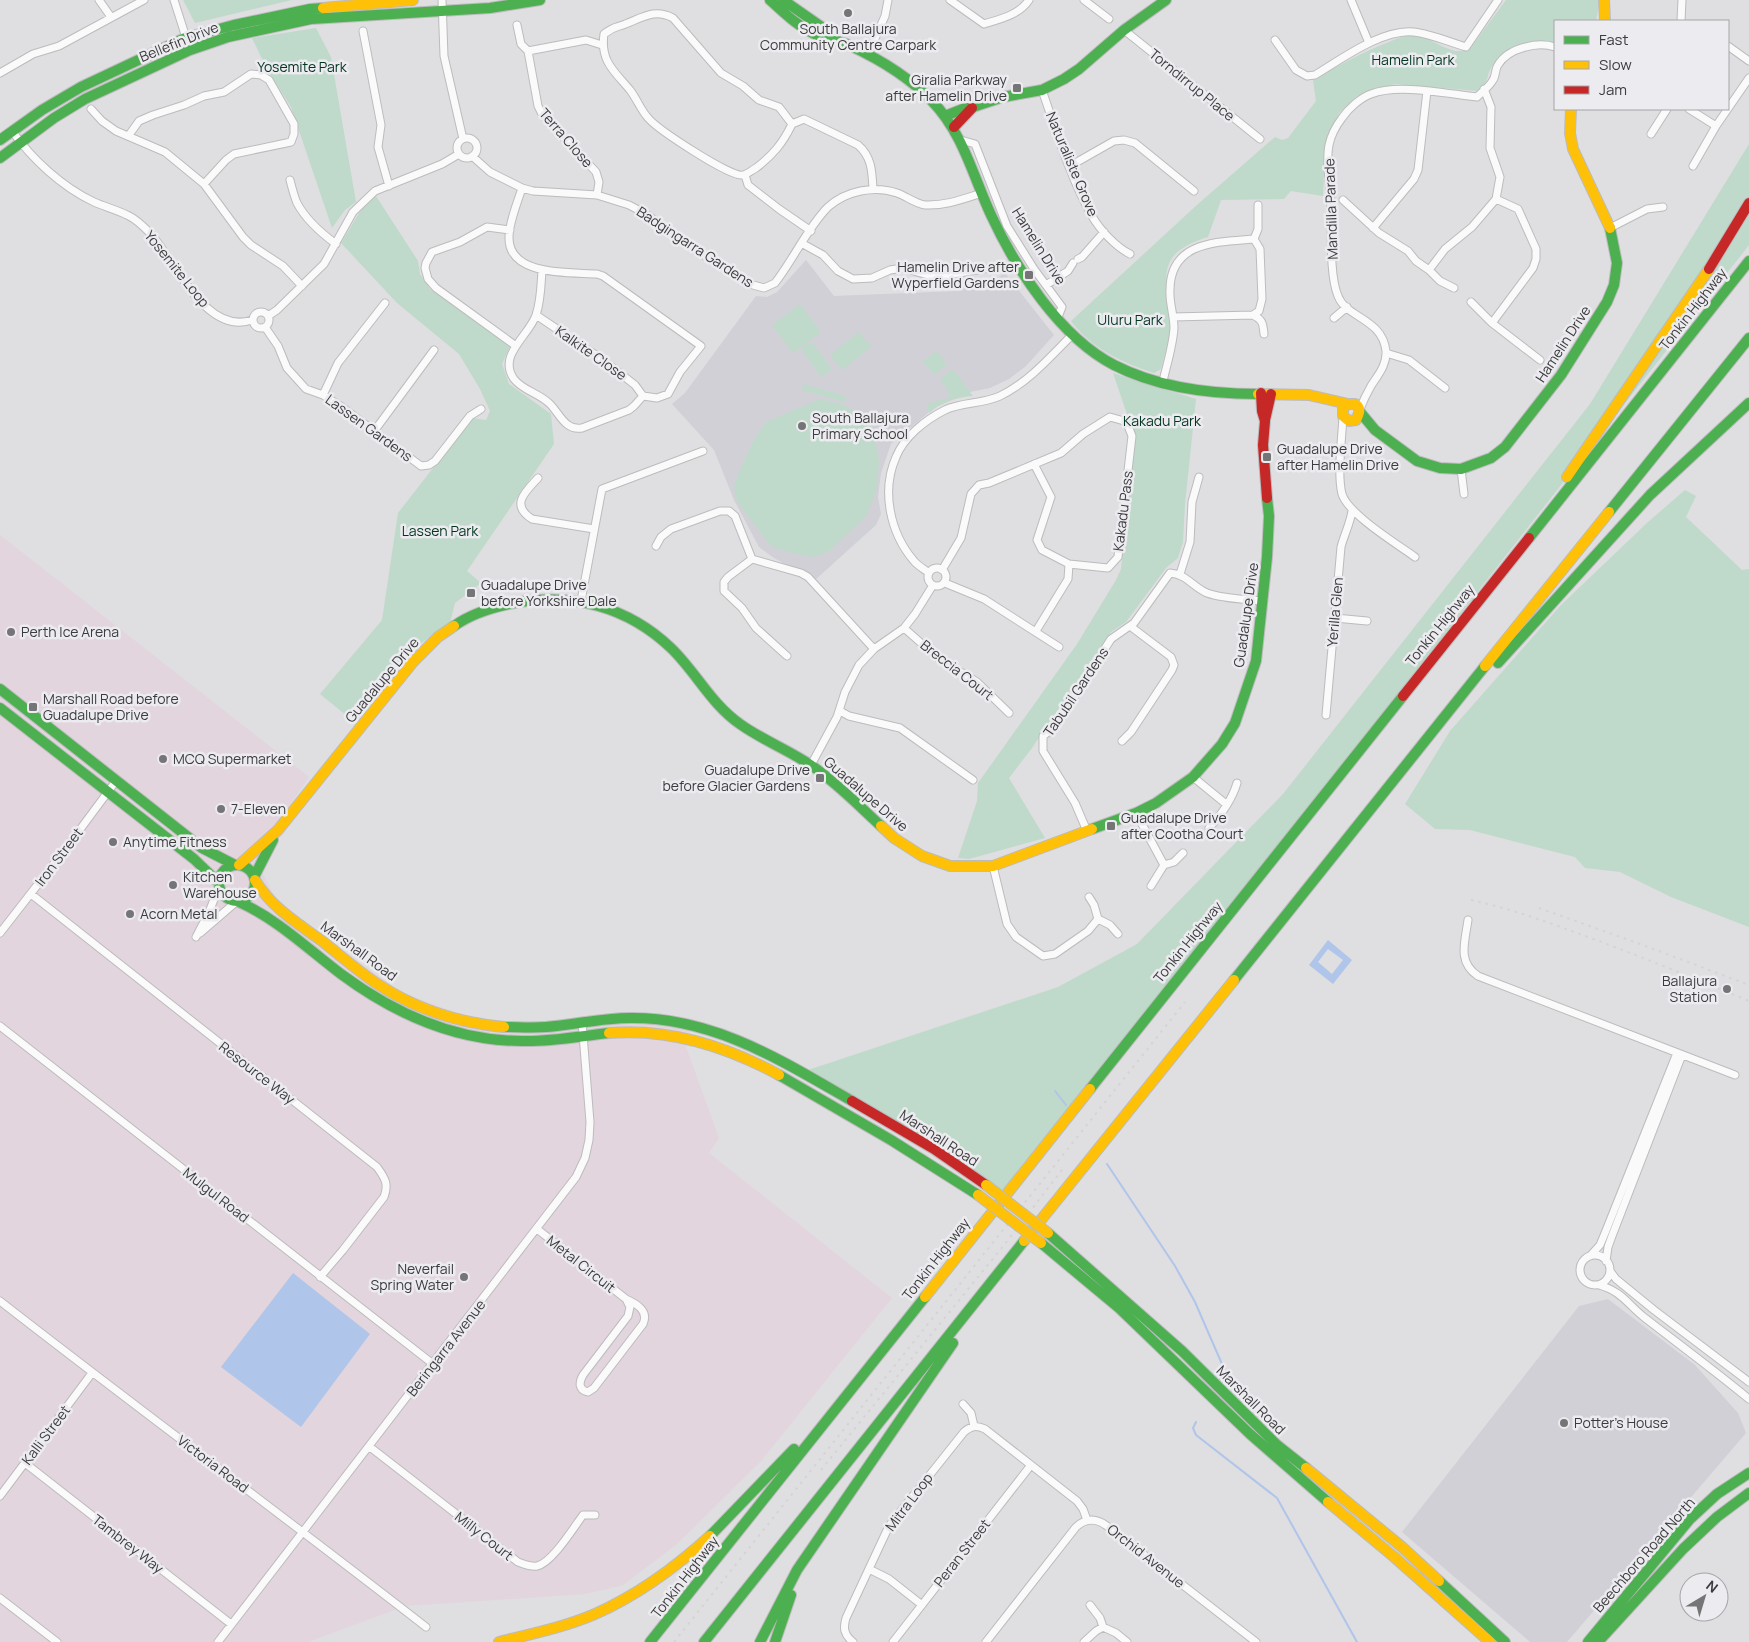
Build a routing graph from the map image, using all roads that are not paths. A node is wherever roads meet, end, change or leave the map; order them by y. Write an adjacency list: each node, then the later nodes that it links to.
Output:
1 (99, 0): 20 (street)
2 (144, 0): 20 (street)
3 (174, 0): 27 (street)
4 (413, 0): 18 (main road, Bellefin Drive)
5 (442, 0): 19 (street)
6 (540, 0): 19 (main road, Bellefin Drive)
7 (770, 0): 28 (main road, Hamelin Drive)
8 (783, 0): 28 (main road, Hamelin Drive)
9 (888, 0): 36 (street)
10 (950, 0): 17 (street)
11 (1084, 0): 21 (street)
12 (1166, 0): 25 (main road)
13 (1350, 0): 30 (street)
14 (1498, 0): 30 (street)
15 (1604, 0): 22 (main road)
16 (1682, 0): 23 (street)
17 (1028, 2)
18 (311, 9): 19 (main road, Bellefin Drive); 27 (main road, Bellefin Drive); 34 (main road, Bellefin Drive)
19 (442, 11): 57 (street)
20 (111, 17): 38 (street)
21 (1108, 19)
22 (1605, 20)
23 (1681, 20)
24 (517, 26): 35 (street, Terra Close)
25 (1124, 30): 40 (main road); 58 (street, Torndirrup Place)
26 (363, 31): 70 (street)
27 (185, 38): 34 (street); 54 (main road, Bellefin Drive)
28 (836, 39): 36 (main road, Hamelin Drive)
29 (1275, 40): 30 (street)
30 (1369, 43)
31 (602, 45): 35 (street); 51 (street); 67 (street)
32 (1554, 47): 41 (street)
33 (1729, 47): 37 (street)
34 (190, 50): 61 (main road, Bellefin Drive)
35 (528, 51): 75 (street, Terra Close)
36 (868, 54): 50 (main road, Hamelin Drive)
37 (1749, 61)
38 (0, 73)
39 (1749, 78): 44 (street)
40 (1042, 90): 43 (main road); 65 (street, Naturaliste Grove)
41 (1484, 90): 42 (street, Mandilla Parade); 76 (street)
42 (1427, 91): 81 (street); 99 (street, Mandilla Parade)
43 (973, 108): 50 (main road); 53 (main road)
44 (1729, 108)
45 (91, 109): 56 (street)
46 (1571, 110): 82 (main road, Hamelin Drive)
47 (1666, 110): 55 (street)
48 (1691, 110): 52 (street)
49 (1728, 110): 52 (street)
50 (945, 116): 53 (main road, Hamelin Drive)
51 (792, 124): 67 (street); 72 (street)
52 (1716, 126): 66 (street)
53 (954, 127): 60 (main road, Hamelin Drive)
54 (12, 131): 59 (main road, Bellefin Drive); 61 (street, Yosemite Loop)
55 (1651, 134)
56 (129, 135): 69 (street); 69 (street)
57 (463, 138): 62 (street); 63 (street)
58 (1260, 139)
59 (0, 140)
60 (961, 140): 74 (main road, Hamelin Drive); 94 (street, Hamelin Drive)
61 (20, 142): 64 (main road, Bellefin Drive); 106 (street, Yosemite Loop)
62 (459, 154): 63 (street); 70 (street)
63 (472, 156): 71 (street, Badgingarra Gardens)
64 (0, 158)
65 (1070, 166): 73 (street); 85 (street, Naturaliste Grove)
66 (1693, 166)
67 (745, 175): 84 (street)
68 (290, 180): 87 (street)
69 (204, 184): 95 (street)
70 (389, 186): 87 (street)
71 (522, 188): 75 (street, Badgingarra Gardens); 83 (street)
72 (873, 189): 74 (street, Badgingarra Gardens); 84 (street, Badgingarra Gardens)
73 (1194, 191)
74 (982, 193): 103 (main road, Hamelin Drive)
75 (597, 195): 88 (street, Badgingarra Gardens)
76 (1496, 198): 93 (street); 107 (street)
77 (1343, 200): 81 (street)
78 (1749, 203): 133 (main road)
79 (1258, 205): 86 (street)
80 (1663, 207): 82 (street)
81 (1374, 228): 93 (street)
82 (1610, 228): 127 (main road, Hamelin Drive)
83 (510, 230): 92 (street); 112 (street)
84 (811, 230): 88 (street, Badgingarra Gardens)
85 (1104, 232): 89 (street, Naturaliste Grove); 94 (street)
86 (1254, 240): 101 (street); 104 (street)
87 (336, 244): 95 (street)
88 (802, 244): 91 (street)
89 (1130, 254)
90 (1749, 261): 133 (main road, Tonkin Highway)
91 (989, 268)
92 (542, 270): 100 (street); 120 (street)
93 (1429, 270): 96 (street)
94 (1046, 285): 103 (street, Hamelin Drive)
95 (302, 286): 102 (street)
96 (1454, 288)
97 (1471, 302): 107 (street)
98 (385, 303): 119 (street)
99 (1347, 307): 105 (street); 114 (street, Mandilla Parade)
100 (536, 315): 112 (street); 120 (street, Kalkite Close)
101 (1253, 315): 104 (street); 110 (street)
102 (268, 316): 106 (street); 108 (street)
103 (1058, 317): 109 (main road, Hamelin Drive)
104 (1173, 317): 116 (street)
105 (1334, 318)
106 (252, 320): 108 (street)
107 (1492, 323): 115 (street)
108 (265, 327): 119 (street, Lassen Gardens)
109 (1073, 334): 116 (main road, Hamelin Drive); 139 (street)
110 (1264, 334)
111 (1749, 338): 158 (main road)
112 (516, 346): 120 (street)
113 (434, 350): 124 (street)
114 (1386, 353): 117 (street); 123 (street)
115 (1540, 360)
116 (1163, 381): 118 (main road, Hamelin Drive)
117 (1445, 388)
118 (1266, 393): 123 (main road, Hamelin Drive); 144 (main road, Guadalupe Drive)
119 (323, 395): 124 (street, Lassen Gardens)
120 (643, 396)
121 (1749, 403): 158 (main road)
122 (481, 409): 124 (street, Lassen Gardens)
123 (1351, 412): 127 (main road, Hamelin Drive); 131 (street)
124 (375, 430)
125 (703, 451): 132 (street)
126 (1034, 464): 137 (street); 137 (street, Kakadu Pass); 138 (street)
127 (1462, 469): 130 (street)
128 (1199, 476): 140 (street)
129 (538, 478): 132 (street)
130 (1464, 494)
131 (1352, 511): 135 (street); 145 (street, Yerilla Glen)
132 (594, 529): 143 (street)
133 (1523, 544): 191 (main road, Tonkin Highway)
134 (656, 546): 136 (street)
135 (1415, 557)
136 (752, 560): 151 (street); 152 (street)
137 (1069, 564): 149 (street)
138 (942, 570): 139 (street); 141 (street)
139 (929, 573): 142 (street)
140 (1180, 574): 144 (street); 147 (street, Tabubil Gardens)
141 (944, 583): 142 (street); 149 (street)
142 (933, 585): 148 (street)
143 (581, 601): 160 (main road, Guadalupe Drive); 169 (main road, Guadalupe Drive)
144 (1262, 601): 161 (main road, Guadalupe Drive)
145 (1335, 618): 146 (street); 157 (street, Yerilla Glen)
146 (1367, 620)
147 (1130, 626): 159 (street); 170 (street, Tabubil Gardens)
148 (904, 628): 151 (street); 156 (street, Breccia Court)
149 (1036, 631): 150 (street)
150 (1059, 647)
151 (874, 648): 155 (street)
152 (787, 656)
153 (0, 689): 163 (main road)
154 (0, 708): 165 (main road)
155 (840, 711): 160 (street); 162 (street)
156 (1009, 713)
157 (1326, 715)
158 (1434, 729): 193 (main road)
159 (1122, 741)
160 (811, 765): 174 (main road, Guadalupe Drive)
161 (1194, 777): 166 (street); 167 (main road, Guadalupe Drive)
162 (973, 780)
163 (116, 781): 165 (street, Iron Street); 172 (main road)
164 (1237, 783): 166 (street)
165 (107, 792): 176 (main road); 178 (street, Iron Street)
166 (1226, 804): 168 (street)
167 (1136, 813): 170 (main road, Guadalupe Drive); 173 (street)
168 (1209, 828)
169 (278, 830): 172 (main road, Guadalupe Drive); 175 (main road, Guadalupe Drive)
170 (1087, 831): 174 (main road, Guadalupe Drive)
171 (1184, 853): 173 (street)
172 (237, 865): 175 (main road); 176 (main road)
173 (1164, 865): 177 (street)
174 (993, 866): 181 (street)
175 (255, 878): 180 (main road); 185 (main road, Marshall Road)
176 (219, 885): 180 (main road); 180 (street)
177 (1151, 886)
178 (31, 894): 183 (street, Iron Street); 196 (street, Resource Way)
179 (1089, 897): 181 (street)
180 (237, 902): 187 (main road, Marshall Road)
181 (1098, 919): 184 (street)
182 (1468, 920): 188 (street)
183 (0, 933)
184 (1118, 934)
185 (582, 1022): 187 (street, Beringarra Avenue); 237 (main road, Marshall Road, bridge)
186 (0, 1026): 196 (street, Mulgul Road)
187 (583, 1036): 190 (street, Beringarra Avenue); 236 (main road, Marshall Road, bridge)
188 (1680, 1054): 189 (street); 192 (street); 194 (street)
189 (1735, 1075)
190 (537, 1229): 198 (street, Metal Circuit); 200 (street, Beringarra Avenue)
191 (976, 1231): 225 (main road); 226 (main road, Tonkin Highway)
192 (1590, 1256): 194 (street); 197 (street)
193 (1011, 1258): 215 (main road); 227 (main road)
194 (1606, 1261): 195 (street)
195 (1610, 1271): 197 (street); 202 (street)
196 (320, 1276): 200 (street, Mulgul Road)
197 (1598, 1284): 203 (street)
198 (626, 1299): 198 (street, Metal Circuit)
199 (0, 1301): 201 (street, Victoria Road)
200 (433, 1364): 206 (street, Beringarra Avenue)
201 (92, 1373): 207 (street, Kalli Street); 214 (street, Victoria Road)
202 (1749, 1382)
203 (1749, 1399)
204 (963, 1404): 205 (street)
205 (974, 1426): 208 (street); 216 (street, Mitra Loop)
206 (370, 1447): 212 (street, Milly Court); 214 (street, Beringarra Avenue)
207 (25, 1463): 211 (street, Kalli Street); 220 (street, Tambrey Way)
208 (1031, 1465): 213 (street); 218 (street, Peran Street)
209 (1749, 1473): 238 (main road, Beechboro Road North)
210 (1749, 1493): 239 (main road, Beechboro Road North)
211 (0, 1496)
212 (595, 1515)
213 (1087, 1520): 232 (street); 235 (street, Orchid Avenue)
214 (302, 1531): 220 (street, Beringarra Avenue); 221 (street, Victoria Road)
215 (823, 1533): 228 (main road); 229 (main road)
216 (869, 1569): 218 (street); 230 (street, Mitra Loop)
217 (0, 1598): 223 (street)
218 (922, 1605): 231 (street, Peran Street)
219 (1090, 1605): 222 (street)
220 (231, 1624): 224 (street, Beringarra Avenue)
221 (426, 1627)
222 (1103, 1627): 233 (street); 234 (street)
223 (57, 1642)
224 (218, 1642)
225 (499, 1642)
226 (650, 1642)
227 (704, 1642)
228 (760, 1642)
229 (775, 1642)
230 (853, 1642)
231 (893, 1642)
232 (986, 1642)
233 (1084, 1642)
234 (1127, 1642)
235 (1256, 1642)
236 (1490, 1642)
237 (1505, 1642)
238 (1588, 1642)
239 (1598, 1642)

